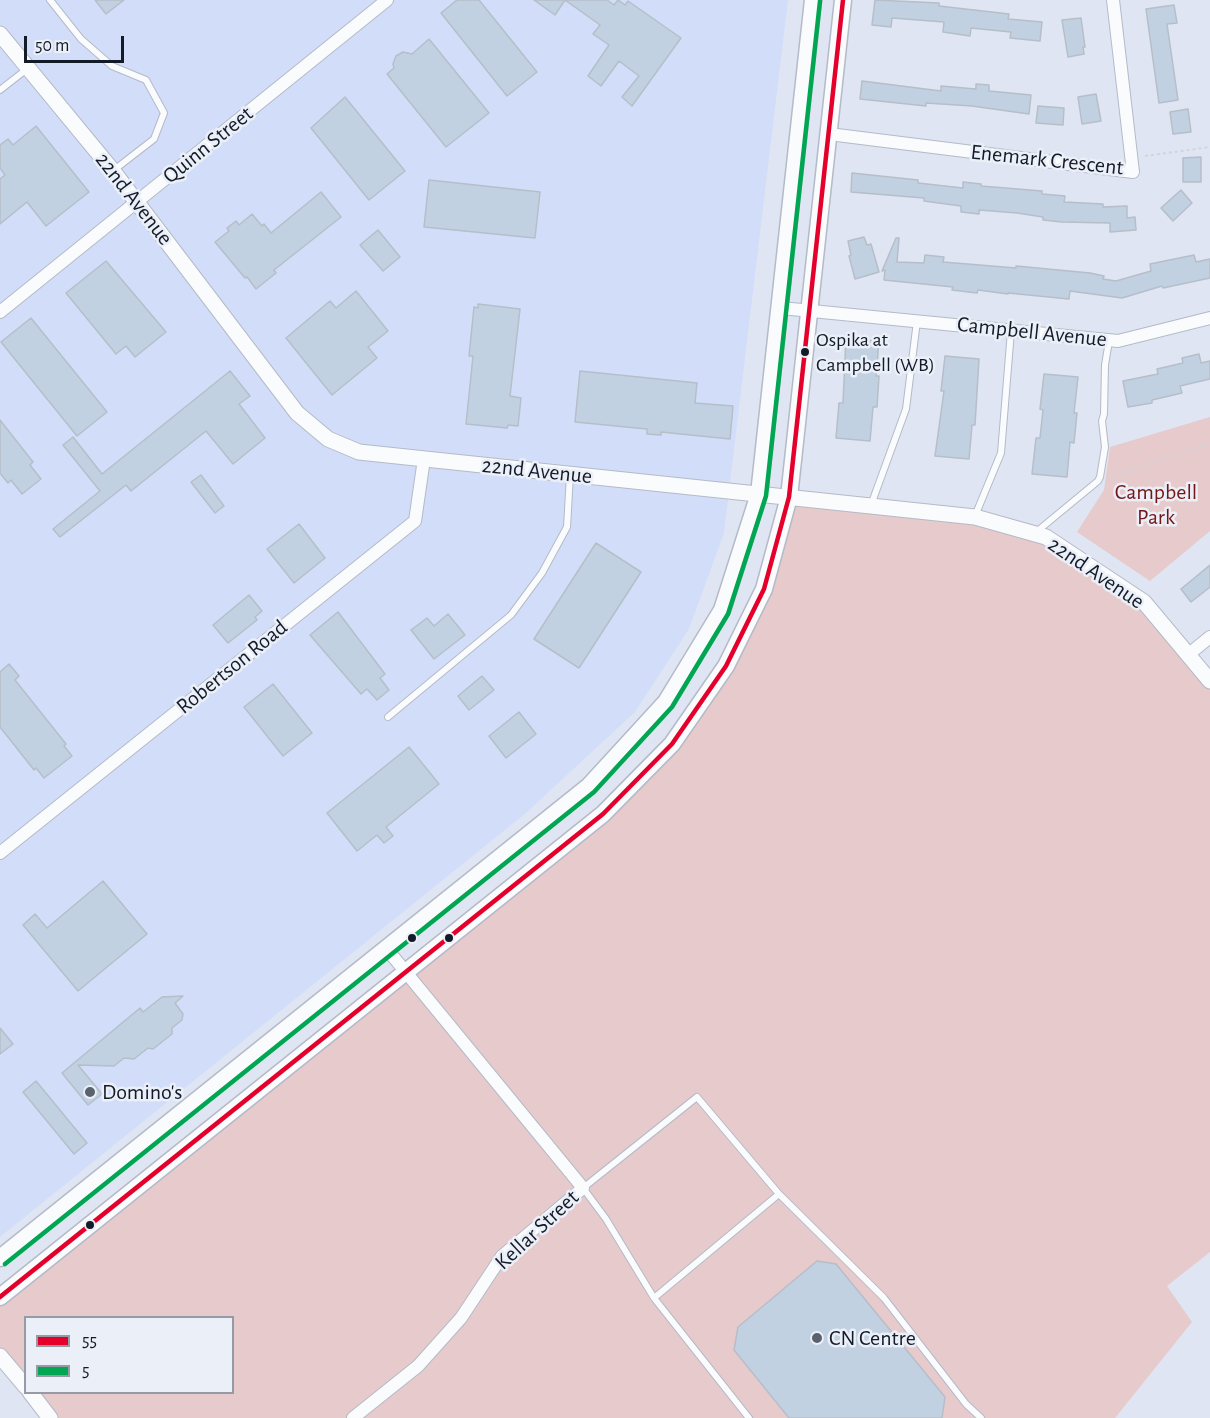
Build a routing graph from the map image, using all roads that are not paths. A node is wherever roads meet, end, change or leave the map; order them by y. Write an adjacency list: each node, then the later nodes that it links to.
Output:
1 (50, 0): 10 (lane)
2 (387, 0): 11 (street, Quinn Street)
3 (813, 0): 12 (main road)
4 (843, 0): 9 (main road)
5 (1113, 0): 9 (street, Enemark Crescent)
6 (0, 34): 7 (street, 22nd Avenue)
7 (27, 69): 8 (lane); 10 (street, 22nd Avenue)
8 (0, 90)
9 (828, 134): 13 (main road)
10 (113, 171): 11 (street, 22nd Avenue)
11 (138, 202): 14 (street, Quinn Street); 19 (street, 22nd Avenue)
12 (781, 308): 13 (street, Campbell Avenue); 21 (main road)
13 (810, 310): 16 (street, Campbell Avenue); 22 (main road)
14 (0, 312)
15 (1210, 318): 18 (street, Campbell Avenue)
16 (917, 321): 17 (street, Campbell Avenue); 23 (lane)
17 (1011, 330): 18 (street, Campbell Avenue); 24 (lane)
18 (1109, 340): 25 (lane)
19 (424, 459): 20 (street, 22nd Avenue); 30 (street, Robertson Road)
20 (570, 474): 21 (street, 22nd Avenue); 29 (lane)
21 (759, 494): 22 (street, 22nd Avenue); 31 (main road)
22 (789, 497): 23 (street, 22nd Avenue); 32 (main road)
23 (871, 506): 24 (street, 22nd Avenue)
24 (975, 517): 25 (street, 22nd Avenue)
25 (1034, 534): 27 (street, 22nd Avenue)
26 (1210, 637): 27 (street)
27 (1189, 654): 28 (street, 22nd Avenue)
28 (1210, 681)
29 (388, 717)
30 (0, 853)
31 (386, 948): 32 (street, Kellar Street); 35 (main road)
32 (405, 973): 33 (street, Kellar Street); 36 (main road)
33 (583, 1188): 34 (lane); 37 (lane); 42 (street, Kellar Street)
34 (779, 1194): 37 (lane); 44 (lane)
35 (0, 1258)
36 (0, 1297)
37 (654, 1298): 43 (lane)
38 (0, 1356): 39 (street)
39 (24, 1386)
40 (32, 1394): 41 (street)
41 (50, 1418)
42 (353, 1418)
43 (749, 1418)
44 (981, 1418)

